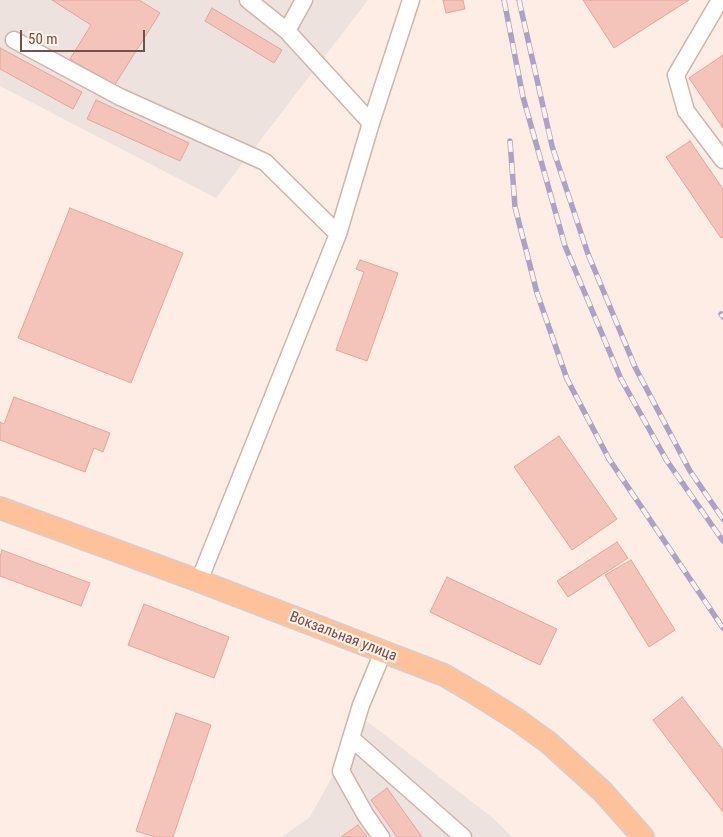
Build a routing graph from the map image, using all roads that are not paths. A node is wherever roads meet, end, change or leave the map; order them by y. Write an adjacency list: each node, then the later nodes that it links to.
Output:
1 (248, 0): 5 (lane)
2 (304, 0): 5 (lane)
3 (411, 0): 7 (lane)
4 (720, 0): 8 (lane)
5 (287, 31): 7 (lane)
6 (14, 40): 9 (lane)
7 (371, 123): 9 (lane)
8 (723, 160)
9 (338, 234): 11 (lane)
10 (0, 508): 11 (main road, Вокзальная улица)
11 (199, 581): 12 (main road, Вокзальная улица)
12 (383, 652): 13 (lane); 16 (main road, Вокзальная улица)
13 (351, 738): 14 (lane); 15 (lane)
14 (381, 837)
15 (463, 837)
16 (644, 837)

